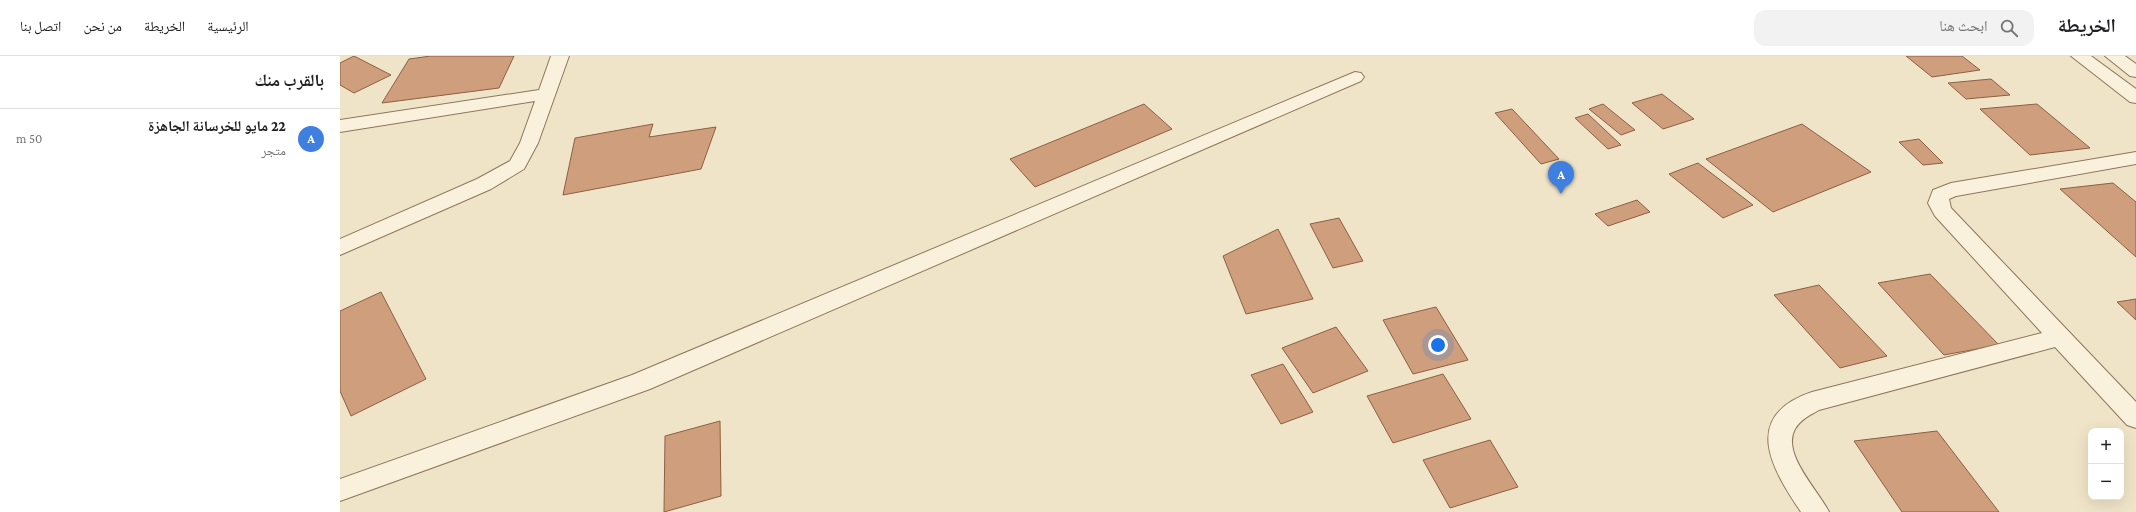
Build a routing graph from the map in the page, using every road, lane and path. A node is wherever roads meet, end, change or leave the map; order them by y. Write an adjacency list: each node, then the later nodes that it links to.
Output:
1 (560, 56): 6 (street)
2 (2080, 56): 7 (street)
3 (2114, 56): 4 (street)
4 (2136, 72)
5 (1355, 77): 13 (street)
6 (547, 94): 8 (street); 10 (street)
7 (2136, 98)
8 (340, 126)
9 (2136, 158): 11 (street)
10 (340, 248)
11 (2060, 337): 12 (street); 14 (street)
12 (2136, 418)
13 (340, 490)
14 (1816, 512)

